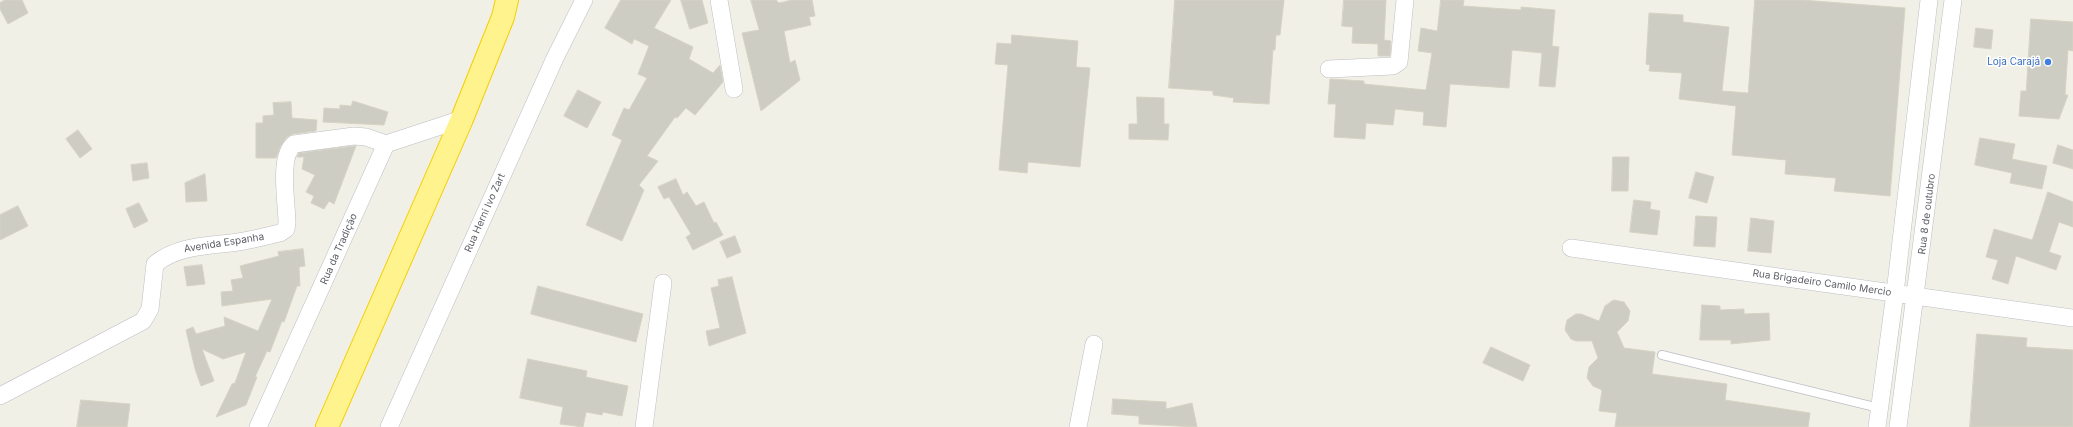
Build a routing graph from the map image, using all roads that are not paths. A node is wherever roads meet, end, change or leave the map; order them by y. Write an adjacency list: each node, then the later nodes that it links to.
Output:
1 (518, 0): 7 (highway)
2 (584, 0): 23 (street, Rua Herni Ivo Zart)
3 (719, 0): 9 (street)
4 (1405, 0): 8 (street)
5 (1930, 0): 14 (street)
6 (1953, 0): 15 (street, Rua 8 de outubro)
7 (505, 8): 10 (highway)
8 (1329, 69)
9 (734, 89)
10 (462, 119): 11 (street); 22 (highway)
11 (386, 144): 19 (street, Avenida Espanha); 21 (street, Rua da Tradição)
12 (1571, 248): 14 (street, Rua Brigadeiro Camilo Mercio)
13 (663, 283): 24 (street)
14 (1895, 293): 15 (street, Rua Brigadeiro Camilo Mercio); 20 (street)
15 (1916, 296): 16 (street, Rua Brigadeiro Camilo Mercio); 27 (street, Rua 8 de outubro)
16 (2073, 318)
17 (1094, 344): 25 (street)
18 (1662, 355): 20 (lane)
19 (0, 396)
20 (1879, 408): 26 (street)
21 (258, 427)
22 (327, 427)
23 (389, 427)
24 (644, 427)
25 (1078, 427)
26 (1877, 427)
27 (1898, 427)

